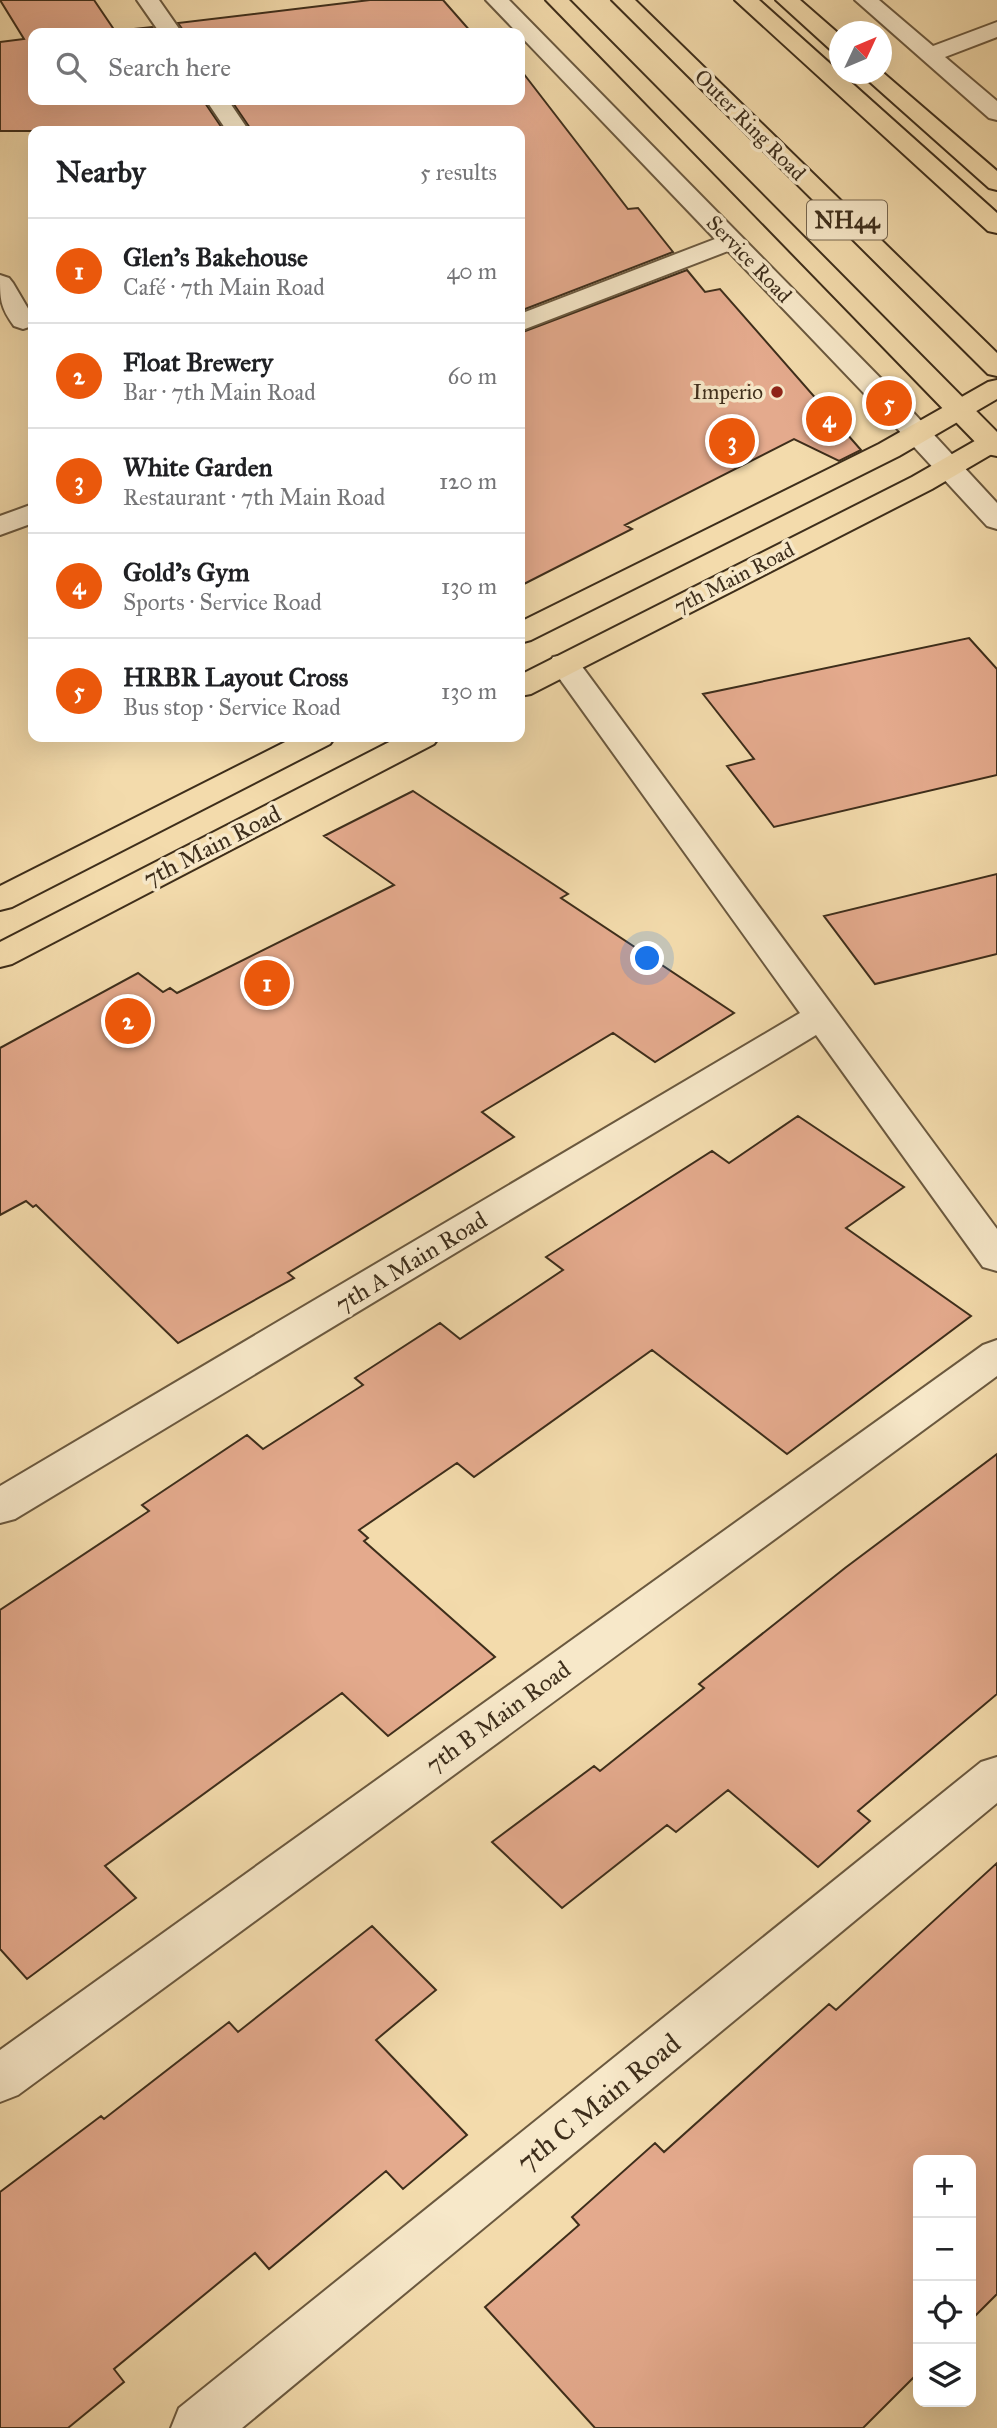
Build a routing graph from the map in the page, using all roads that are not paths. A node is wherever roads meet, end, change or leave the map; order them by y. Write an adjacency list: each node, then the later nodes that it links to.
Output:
1 (173, 0): 8 (street)
2 (497, 0): 10 (street, Service Road)
3 (557, 0): 27 (main road)
4 (623, 0): 25 (main road, Outer Ring Road / NH44)
5 (746, 0): 20 (main road)
6 (787, 0): 13 (main road)
7 (866, 0): 14 (street)
8 (149, 1): 9 (street)
9 (168, 28)
10 (524, 28)
11 (525, 29): 21 (street, Service Road)
12 (997, 29): 14 (street)
13 (829, 37)
14 (929, 55): 17 (street)
15 (883, 84): 19 (main road)
16 (221, 105): 18 (street)
17 (997, 113)
18 (235, 126)
19 (997, 183)
20 (997, 226)
21 (732, 241): 23 (street); 28 (street, Service Road)
22 (0, 283): 24 (street)
23 (525, 321)
24 (19, 322)
25 (997, 368)
26 (997, 388): 27 (main road, 7th Main Road)
27 (958, 410): 28 (main road, 7th Main Road); 29 (main road)
28 (915, 434): 30 (street, Service Road); 34 (main road, 7th Main Road)
29 (995, 444): 30 (main road, 7th Main Road)
30 (948, 468): 32 (street, Service Road); 35 (main road, 7th Main Road)
31 (28, 515): 33 (street)
32 (997, 520)
33 (0, 526)
34 (525, 632)
35 (564, 664): 36 (main road, 7th Main Road); 41 (street)
36 (525, 684)
37 (309, 742): 39 (main road, 7th Main Road)
38 (413, 742): 40 (main road, 7th Main Road)
39 (0, 900)
40 (0, 956)
41 (821, 1016): 42 (street); 44 (street, 7th A Main Road)
42 (997, 1257)
43 (997, 1355): 46 (street, 7th B Main Road)
44 (0, 1507)
45 (997, 1776): 47 (street, 7th C Main Road)
46 (0, 2078)
47 (199, 2428)

